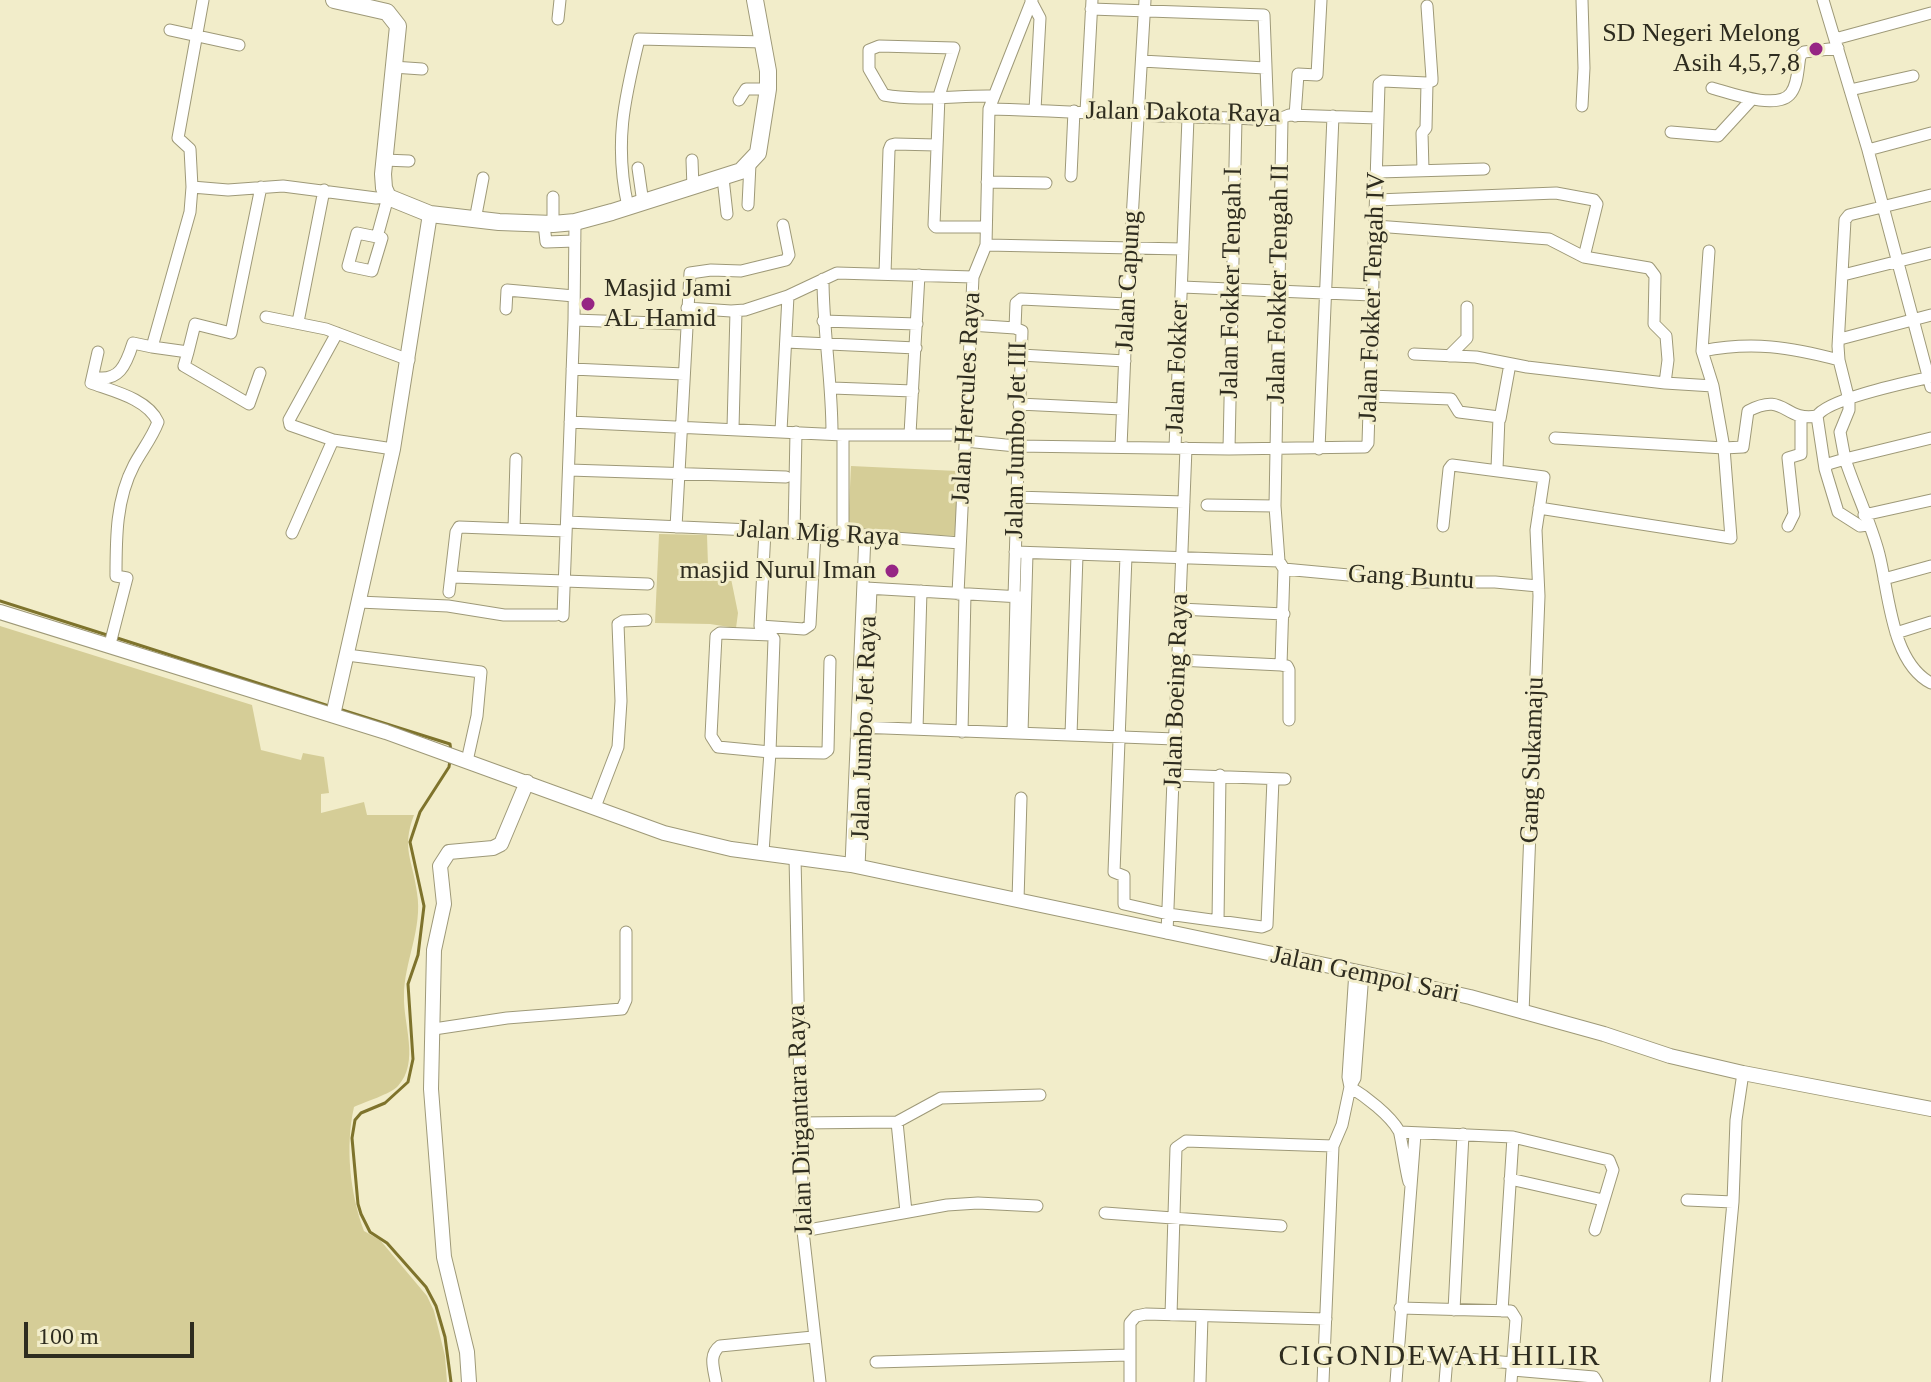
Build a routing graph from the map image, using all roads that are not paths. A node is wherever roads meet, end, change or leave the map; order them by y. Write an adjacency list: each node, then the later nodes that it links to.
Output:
1 (203, 0): 18 (street)
2 (334, 0): 11 (main road)
3 (560, 0): 16 (street)
4 (755, 0): 19 (main road)
5 (1265, 0): 15 (street)
6 (1321, 0): 40 (street)
7 (1582, 0): 35 (street)
8 (1823, 0): 20 (street)
9 (1031, 1): 32 (street, Jalan Hercules Raya); 37 (street)
10 (1092, 4): 12 (street); 38 (street)
11 (388, 6): 23 (main road)
12 (1145, 6): 15 (street); 22 (street, Jalan Capung)
13 (1427, 6): 27 (street)
14 (1931, 13): 20 (street)
15 (1265, 17): 24 (street)
16 (558, 19)
17 (170, 30): 18 (street)
18 (198, 37): 21 (street); 64 (street)
19 (764, 42): 29 (main road); 72 (street)
20 (1836, 44): 30 (street); 33 (street)
21 (239, 45)
22 (1142, 61): 24 (street); 39 (street, Jalan Capung)
23 (393, 67): 25 (street); 51 (main road)
24 (1265, 68): 45 (street)
25 (422, 69)
26 (1913, 76): 30 (street)
27 (1427, 83): 44 (street, Jalan Fokker Tengah IV); 57 (street)
28 (1712, 88): 33 (street)
29 (768, 89): 34 (street); 54 (main road)
30 (1850, 90): 50 (street)
31 (939, 96): 31 (street); 32 (street); 49 (street)
32 (992, 96): 36 (street, Jalan Hercules Raya)
33 (1752, 99): 47 (street)
34 (739, 100)
35 (1582, 106)
36 (989, 109): 37 (street, Jalan Dakota Raya); 62 (street, Jalan Hercules Raya)
37 (1035, 110): 38 (street, Jalan Dakota Raya)
38 (1080, 112): 39 (street, Jalan Dakota Raya); 59 (street)
39 (1138, 115): 42 (street, Jalan Dakota Raya); 86 (street, Jalan Capung)
40 (1295, 116): 41 (street, Jalan Dakota Raya); 46 (street, Jalan Dakota Raya)
41 (1333, 116): 44 (street, Jalan Dakota Raya); 100 (street)
42 (1188, 118): 43 (street, Jalan Dakota Raya); 87 (street, Jalan Fokker)
43 (1236, 118): 45 (street, Jalan Dakota Raya); 98 (street, Jalan Fokker Tengah I)
44 (1378, 118): 58 (street, Jalan Fokker Tengah IV)
45 (1268, 119): 46 (street, Jalan Dakota Raya)
46 (1282, 119): 99 (street, Jalan Fokker Tengah II)
47 (1671, 132)
48 (1931, 133): 50 (street)
49 (936, 145): 82 (street); 92 (street)
50 (1868, 150): 74 (street)
51 (384, 160): 53 (street); 69 (main road)
52 (692, 160): 66 (street)
53 (409, 161)
54 (750, 164): 61 (main road); 73 (street)
55 (638, 168): 72 (street)
56 (1484, 169): 57 (street)
57 (1423, 170): 58 (street)
58 (1378, 172): 71 (street, Jalan Fokker Tengah IV)
59 (1071, 176)
60 (483, 178): 77 (street)
61 (723, 178): 66 (main road); 76 (street)
62 (987, 182): 63 (street); 82 (street, Jalan Hercules Raya)
63 (1046, 183)
64 (192, 187): 65 (street); 123 (street)
65 (261, 187): 67 (street); 127 (street)
66 (693, 188): 72 (main road)
67 (324, 190): 69 (street); 114 (street)
68 (1931, 195): 74 (street)
69 (388, 197): 75 (main road); 83 (street)
70 (553, 197): 79 (street)
71 (1377, 200): 81 (street, Jalan Fokker Tengah IV); 90 (street)
72 (636, 205): 78 (main road)
73 (748, 205)
74 (1883, 208): 91 (street); 94 (street)
75 (430, 214): 77 (main road); 131 (street)
76 (727, 214)
77 (475, 220): 79 (main road)
78 (575, 222): 79 (main road); 84 (street)
79 (549, 224): 84 (street)
80 (783, 225): 106 (street)
81 (1376, 226): 90 (street); 101 (street, Jalan Fokker Tengah IV)
82 (985, 227): 85 (street, Jalan Hercules Raya)
83 (377, 237)
84 (575, 241): 102 (street)
85 (986, 245): 86 (street); 95 (street, Jalan Hercules Raya)
86 (1130, 247): 87 (street); 104 (street, Jalan Capung)
87 (1183, 249): 97 (street, Jalan Fokker)
88 (1709, 251): 125 (street)
89 (1931, 253): 91 (street)
90 (1584, 257): 140 (street)
91 (1898, 262): 94 (street); 113 (street)
92 (885, 274): 93 (street); 96 (street)
93 (919, 275): 95 (street); 116 (street)
94 (1843, 275): 120 (street)
95 (973, 277): 117 (street, Jalan Hercules Raya)
96 (823, 279): 103 (street); 112 (street)
97 (1182, 287): 98 (street); 164 (street, Jalan Fokker)
98 (1233, 289): 99 (street); 167 (street, Jalan Fokker Tengah I)
99 (1278, 291): 100 (street); 168 (street, Jalan Fokker Tengah II)
100 (1325, 294): 101 (street); 169 (street)
101 (1372, 295): 144 (street, Jalan Fokker Tengah IV)
102 (574, 296): 107 (street); 111 (street)
103 (788, 296): 108 (street); 121 (street)
104 (1127, 304): 118 (street, Jalan Jumbo Jet III); 133 (street, Jalan Capung)
105 (1467, 307): 130 (street)
106 (687, 308): 108 (street); 115 (street)
107 (506, 309)
108 (736, 311): 153 (street)
109 (1931, 315): 113 (street)
110 (266, 317): 114 (street)
111 (574, 320): 115 (street); 135 (street)
112 (823, 321): 116 (street); 122 (street)
113 (1913, 321): 120 (street); 139 (street)
114 (298, 322): 119 (street)
115 (686, 324): 137 (street)
116 (917, 324): 124 (street)
117 (970, 325): 118 (street); 158 (street, Jalan Hercules Raya)
118 (1015, 328): 129 (street, Jalan Jumbo Jet III)
119 (337, 333): 131 (street); 161 (street)
120 (1840, 339): 132 (street)
121 (786, 342): 122 (street); 154 (street)
122 (826, 344): 124 (street); 142 (street)
123 (152, 347): 127 (street); 138 (street)
124 (916, 348): 143 (street)
125 (1702, 351): 132 (street); 141 (street)
126 (98, 352): 138 (street)
127 (188, 352): 136 (street)
128 (1414, 354): 130 (street)
129 (1021, 355): 133 (street); 146 (street, Jalan Jumbo Jet III)
130 (1449, 356): 134 (street)
131 (409, 360): 166 (street)
132 (1839, 360): 145 (street)
133 (1125, 361): 147 (street, Jalan Capung)
134 (1510, 364): 140 (street); 149 (street)
135 (572, 369): 137 (street); 151 (street)
136 (260, 373)
137 (684, 374): 152 (street)
138 (93, 377): 219 (street)
139 (1930, 380): 145 (street)
140 (1665, 383): 141 (street)
141 (1713, 386): 165 (street)
142 (832, 388): 143 (street); 156 (street)
143 (913, 391): 157 (street)
144 (1369, 396): 149 (street); 169 (street, Jalan Fokker Tengah IV)
145 (1849, 400): 148 (street); 171 (street)
146 (1019, 404): 147 (street); 162 (street, Jalan Jumbo Jet III)
147 (1122, 409): 163 (street, Jalan Capung)
148 (1817, 416): 150 (street); 173 (street)
149 (1500, 419): 172 (street)
150 (1801, 419): 165 (street); 185 (street)
151 (570, 422): 152 (street, Jalan Fokker Tengah IV); 174 (street)
152 (682, 426): 153 (street, Jalan Fokker Tengah IV); 175 (street)
153 (733, 428): 154 (street, Jalan Fokker Tengah IV)
154 (781, 431): 155 (street, Jalan Fokker Tengah IV)
155 (796, 432): 156 (street, Jalan Fokker Tengah IV); 191 (street)
156 (838, 434): 157 (street, Jalan Fokker Tengah IV); 193 (street)
157 (910, 434): 158 (street, Jalan Fokker Tengah IV)
158 (966, 438): 162 (street, Jalan Fokker Tengah IV); 195 (street, Jalan Hercules Raya)
159 (1555, 438): 165 (street)
160 (1931, 438): 171 (street)
161 (333, 440): 166 (street); 190 (street)
162 (1016, 446): 163 (street, Jalan Fokker Tengah IV); 177 (street, Jalan Jumbo Jet III)
163 (1121, 447): 164 (street, Jalan Fokker Tengah IV)
164 (1180, 448): 167 (street, Jalan Fokker Tengah IV); 179 (street, Jalan Boeing Raya)
165 (1724, 448): 182 (street)
166 (393, 449): 212 (street)
167 (1229, 449): 168 (street, Jalan Fokker Tengah IV)
168 (1276, 449): 169 (street, Jalan Fokker Tengah IV); 181 (street, Jalan Fokker Tengah II)
169 (1319, 449)
170 (516, 459): 188 (street)
171 (1845, 459): 173 (street); 183 (street)
172 (1497, 469): 182 (street, Gang Sukamaju); 184 (street)
173 (1825, 469): 183 (street)
174 (569, 470): 175 (street); 186 (street)
175 (680, 475): 176 (street); 187 (street)
176 (786, 477)
177 (1015, 500): 179 (street); 196 (street, Jalan Jumbo Jet III)
178 (1931, 500): 183 (street)
179 (1184, 505): 199 (street, Jalan Boeing Raya)
180 (1207, 505): 181 (street)
181 (1275, 506): 200 (street, Jalan Fokker Tengah II)
182 (1539, 508): 206 (street, Gang Sukamaju)
183 (1866, 520): 203 (street)
184 (1443, 526)
185 (1788, 526)
186 (566, 527): 187 (street, Jalan Mig Raya); 188 (street, Jalan Mig Raya); 204 (street)
187 (676, 527): 189 (street, Jalan Mig Raya)
188 (514, 529): 202 (street, Jalan Mig Raya)
189 (765, 531): 191 (street, Jalan Mig Raya); 192 (street)
190 (292, 533)
191 (794, 533): 192 (street, Jalan Mig Raya)
192 (815, 533): 193 (street, Jalan Mig Raya)
193 (843, 534): 194 (street, Jalan Mig Raya)
194 (865, 535): 195 (street, Jalan Mig Raya); 207 (street, Jalan Jumbo Jet Raya)
195 (960, 543): 210 (street, Jalan Hercules Raya)
196 (1021, 553): 197 (street, Gang Buntu); 211 (street, Jalan Jumbo Jet III)
197 (1077, 555): 198 (street, Gang Buntu); 231 (street)
198 (1126, 556): 199 (street, Gang Buntu); 232 (street)
199 (1182, 558): 200 (street, Gang Buntu); 213 (street, Jalan Boeing Raya)
200 (1281, 565): 206 (street, Gang Buntu); 215 (street, Jalan Fokker Tengah II)
201 (1931, 566): 203 (street)
202 (453, 577): 204 (street); 209 (street)
203 (1884, 579): 218 (street)
204 (563, 581): 205 (street); 212 (street)
205 (648, 584)
206 (1538, 586): 249 (street, Gang Sukamaju)
207 (866, 588): 208 (street); 227 (street, Jalan Jumbo Jet Raya)
208 (921, 591): 210 (street); 228 (street)
209 (449, 592)
210 (962, 594): 211 (street); 229 (street, Jalan Hercules Raya)
211 (1018, 597): 230 (street, Jalan Jumbo Jet III)
212 (359, 602): 220 (street)
213 (1180, 609): 215 (street); 221 (street, Jalan Boeing Raya)
214 (0, 612): 219 (street, Jalan Gempol Sari)
215 (1284, 614): 223 (street, Jalan Fokker Tengah II)
216 (646, 620): 240 (street)
217 (1931, 622): 218 (street)
218 (1896, 633): 224 (street)
219 (111, 639): 225 (street, Jalan Gempol Sari)
220 (347, 655): 225 (street); 235 (street)
221 (1178, 660): 223 (street); 233 (street, Jalan Boeing Raya)
222 (830, 661): 234 (street)
223 (1281, 665): 226 (street, Jalan Fokker Tengah II)
224 (1930, 685)
225 (334, 708): 235 (street, Jalan Gempol Sari)
226 (1289, 720)
227 (862, 727): 228 (street); 243 (street, Jalan Jumbo Jet Raya)
228 (917, 729): 229 (street)
229 (962, 732): 230 (street)
230 (1017, 733): 231 (street)
231 (1071, 735): 232 (street)
232 (1118, 737): 233 (street); 246 (street)
233 (1175, 739): 236 (street, Jalan Boeing Raya)
234 (770, 752): 234 (street); 241 (street)
235 (463, 759): 238 (street, Jalan Gempol Sari)
236 (1174, 775): 237 (street); 246 (street, Jalan Boeing Raya)
237 (1220, 775): 245 (street); 245 (street)
238 (527, 782): 240 (street, Jalan Gempol Sari); 250 (street)
239 (1021, 798): 244 (street)
240 (595, 807): 241 (street, Jalan Gempol Sari)
241 (763, 852): 242 (street, Jalan Gempol Sari)
242 (795, 857): 243 (street, Jalan Gempol Sari); 256 (street, Jalan Dirgantara Raya)
243 (855, 866): 244 (street, Jalan Gempol Sari)
244 (1018, 900): 246 (street, Jalan Gempol Sari)
245 (1218, 921): 246 (street)
246 (1168, 923): 248 (street, Jalan Gempol Sari)
247 (626, 932): 250 (street)
248 (1359, 972): 249 (street, Jalan Gempol Sari); 252 (street)
249 (1523, 1013): 251 (street, Jalan Gempol Sari)
250 (434, 1029): 286 (street)
251 (1743, 1073): 254 (street, Jalan Gempol Sari); 266 (street)
252 (1350, 1087): 257 (street); 261 (street)
253 (1040, 1095): 255 (street)
254 (1931, 1109)
255 (897, 1122): 256 (street); 268 (street)
256 (799, 1123): 273 (street, Jalan Dirgantara Raya)
257 (1400, 1132): 258 (street); 263 (street)
258 (1415, 1134): 259 (street); 263 (street)
259 (1463, 1134): 260 (street); 275 (street)
260 (1513, 1137): 262 (street); 264 (street)
261 (1333, 1146): 270 (street); 279 (street)
262 (1510, 1179): 264 (street); 276 (street)
263 (1410, 1186): 274 (street)
264 (1603, 1200): 272 (street)
265 (1687, 1200): 266 (street)
266 (1733, 1202): 295 (street)
267 (1037, 1206): 268 (street)
268 (906, 1212): 273 (street)
269 (1105, 1213): 270 (street)
270 (1173, 1220): 271 (street); 277 (street)
271 (1281, 1226)
272 (1595, 1230)
273 (803, 1231): 280 (street, Jalan Dirgantara Raya)
274 (1400, 1308): 275 (street); 281 (street)
275 (1454, 1310): 276 (street)
276 (1502, 1311): 285 (street)
277 (1171, 1315): 278 (street); 282 (street)
278 (1202, 1316): 279 (street); 290 (street)
279 (1326, 1319): 291 (street)
280 (813, 1337): 287 (street); 288 (street, Jalan Dirgantara Raya)
281 (1398, 1353): 283 (street); 292 (street)
282 (1128, 1355): 284 (street); 289 (street)
283 (1447, 1358): 285 (street); 293 (street)
284 (876, 1362)
285 (1512, 1372): 294 (street)
286 (469, 1382)
287 (716, 1382)
288 (820, 1382)
289 (1130, 1382)
290 (1200, 1382)
291 (1323, 1382)
292 (1396, 1382)
293 (1445, 1382)
294 (1597, 1382)
295 (1716, 1382)

